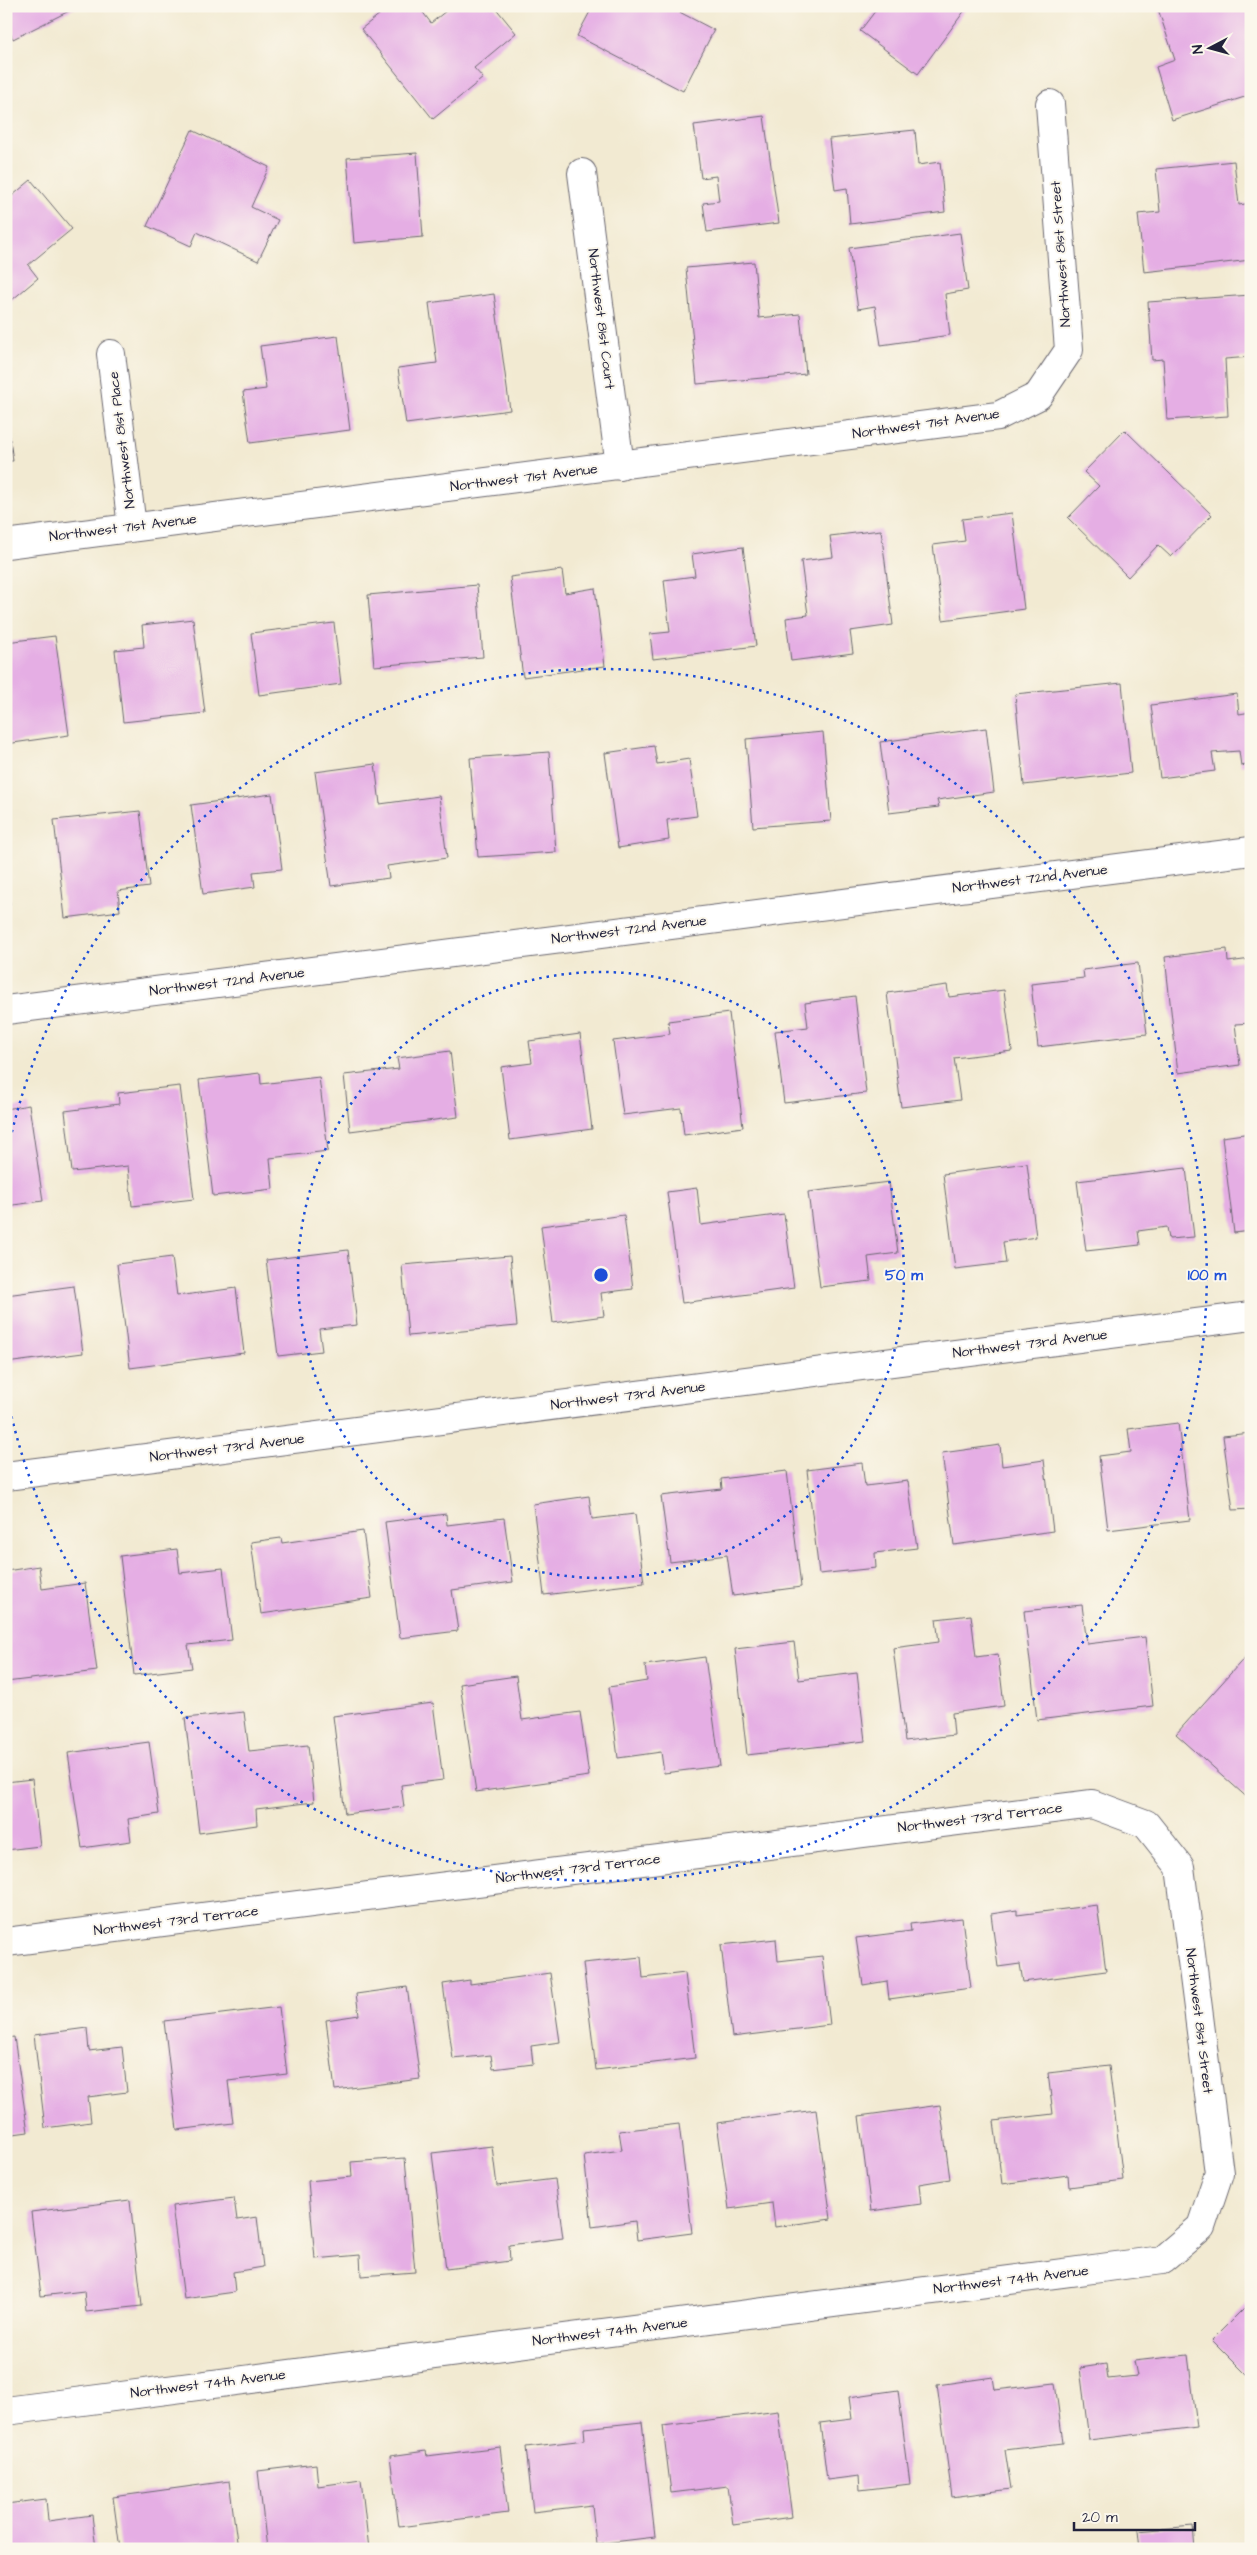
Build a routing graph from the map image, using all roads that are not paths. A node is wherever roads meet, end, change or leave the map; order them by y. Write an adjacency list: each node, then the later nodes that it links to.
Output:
1 (1050, 104): 4 (street, Northwest 81st Street)
2 (582, 172): 5 (street, Northwest 81st Court)
3 (111, 354): 6 (street, Northwest 81st Place)
4 (1038, 396): 5 (street, Northwest 71st Avenue)
5 (620, 466): 6 (street, Northwest 71st Avenue)
6 (132, 527): 7 (street, Northwest 71st Avenue)
7 (6, 544)
8 (1251, 851): 9 (street, Northwest 72nd Avenue)
9 (6, 1010)
10 (1251, 1316): 11 (street, Northwest 73rd Avenue)
11 (6, 1476)
12 (1146, 1824): 13 (street, Northwest 73rd Terrace); 14 (street, Northwest 81st Street)
13 (6, 1942)
14 (1201, 2226): 15 (street, Northwest 74th Avenue)
15 (6, 2411)

